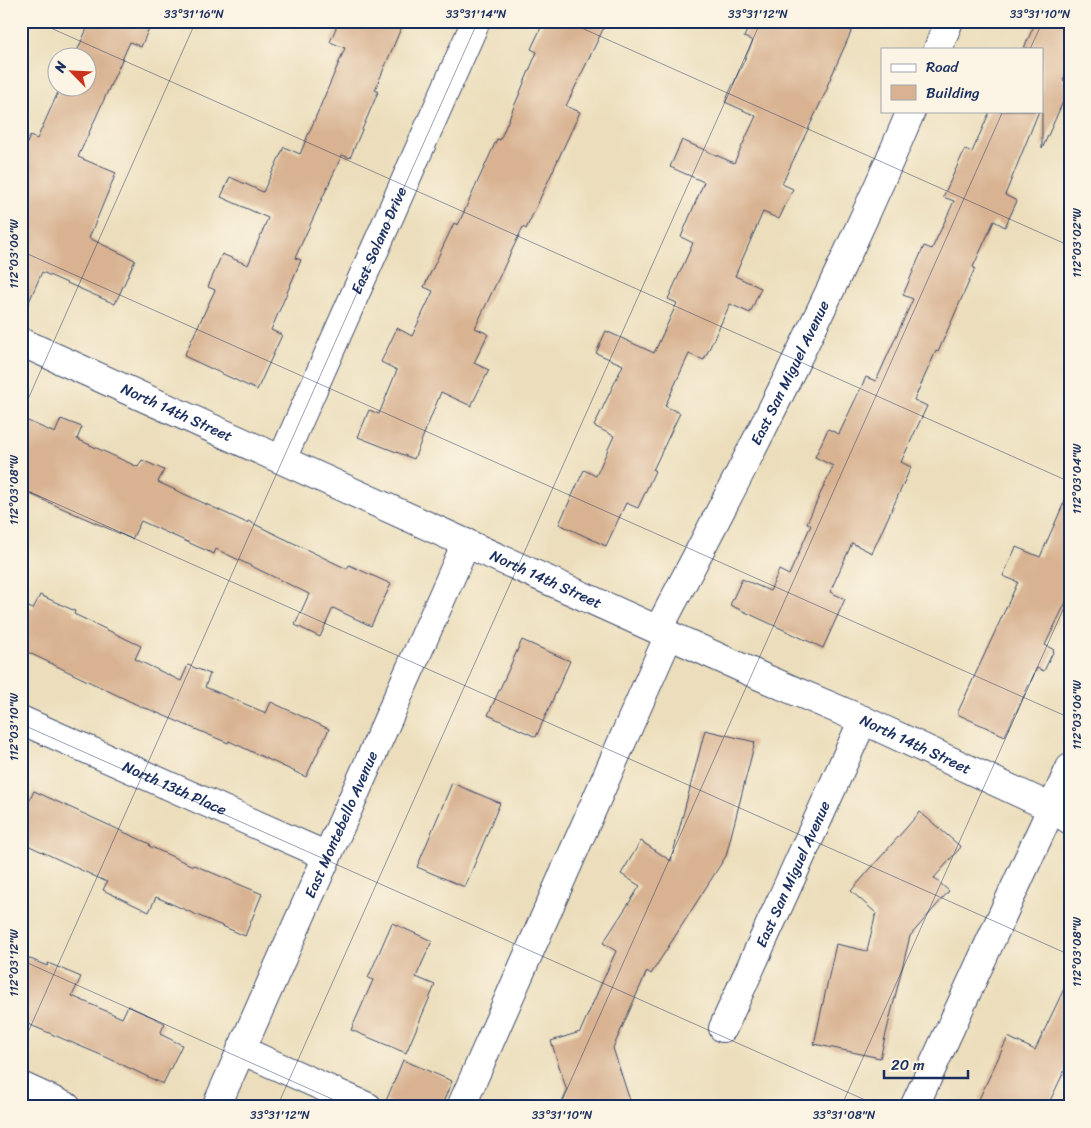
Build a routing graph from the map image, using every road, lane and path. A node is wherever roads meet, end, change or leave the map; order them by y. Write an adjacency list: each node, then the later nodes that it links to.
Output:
1 (476, 21): 6 (street, East Solano Drive)
2 (949, 21): 3 (street)
3 (938, 48)
4 (911, 112): 8 (street, East San Miguel Avenue)
5 (21, 342): 6 (street, North 14th Street)
6 (282, 459): 7 (street, North 14th Street)
7 (466, 543): 8 (street, North 14th Street); 13 (street, East Montebello Avenue)
8 (664, 632): 10 (street, North 14th Street); 20 (street, East San Miguel Avenue)
9 (21, 720): 13 (street, North 13th Place)
10 (863, 720): 12 (street, North 14th Street); 14 (street, East San Miguel Avenue)
11 (1070, 768): 12 (street)
12 (1061, 814): 21 (street)
13 (327, 856): 15 (street, East Montebello Avenue)
14 (724, 1028)
15 (240, 1050): 18 (street, East Montebello Avenue); 19 (street)
16 (21, 1086): 17 (street)
17 (67, 1107)
18 (216, 1107)
19 (368, 1107)
20 (461, 1107)
21 (914, 1107)

